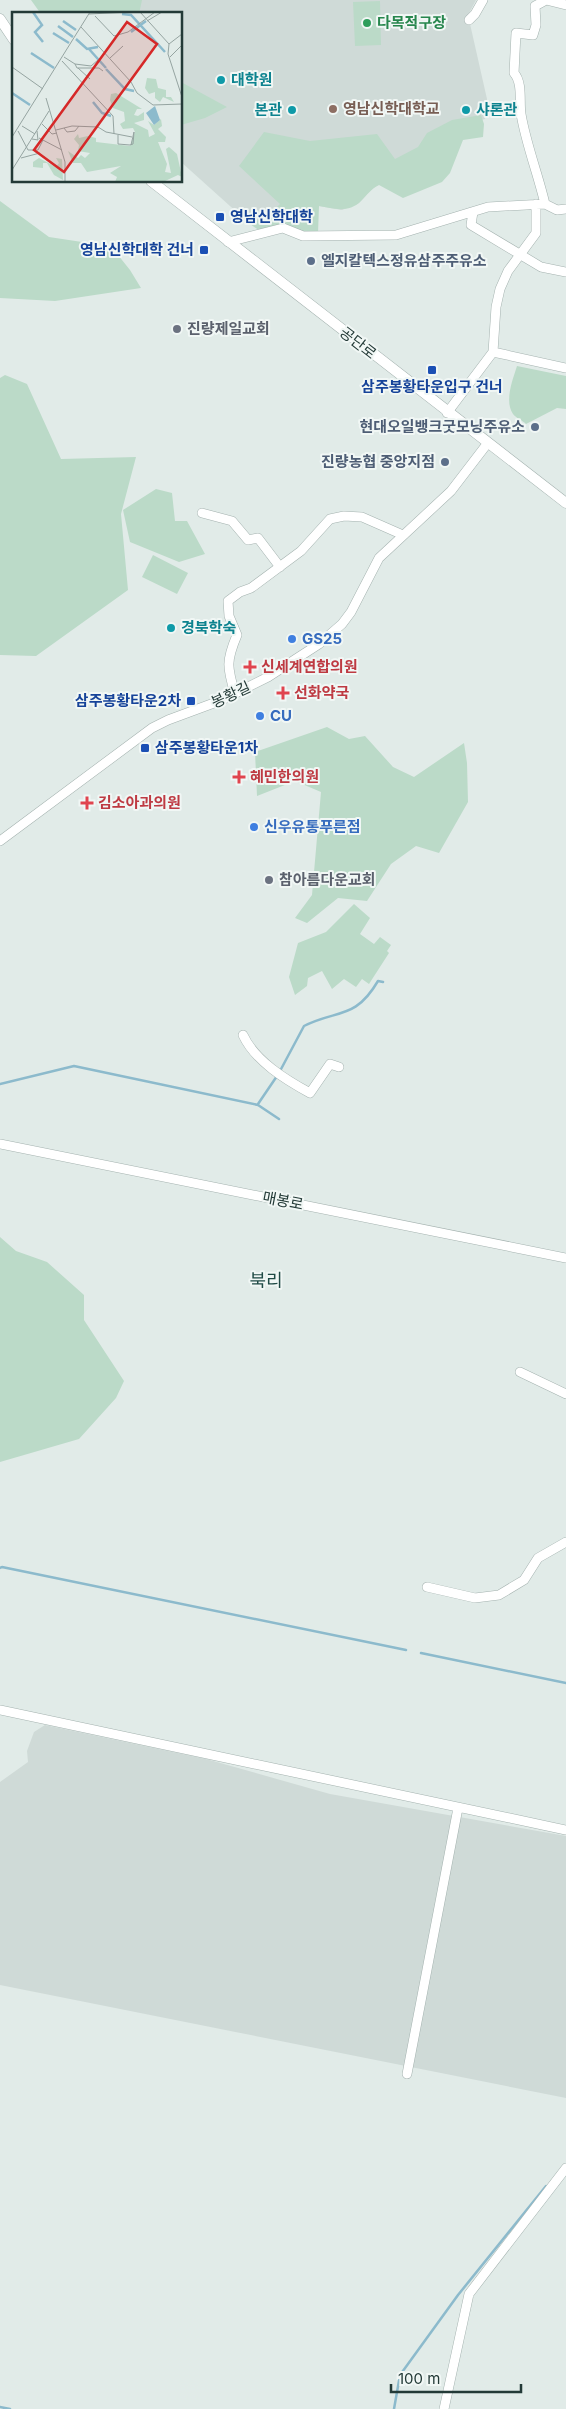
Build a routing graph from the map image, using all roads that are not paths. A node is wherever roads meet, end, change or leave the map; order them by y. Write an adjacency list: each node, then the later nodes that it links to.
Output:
1 (483, 0): 4 (street)
2 (566, 5): 7 (street)
3 (0, 20): 5 (street)
4 (468, 20)
5 (12, 37)
6 (152, 182): 10 (street, 공단로)
7 (541, 204): 8 (street); 9 (street); 11 (street)
8 (566, 209)
9 (473, 212): 10 (street); 11 (street)
10 (228, 242): 15 (street, 공단로)
11 (520, 253): 12 (street); 13 (street)
12 (566, 272)
13 (493, 352): 14 (street); 15 (street)
14 (566, 368)
15 (447, 413): 16 (street, 공단로)
16 (487, 444): 17 (street, 공단로); 19 (street, 봉황길)
17 (566, 503)
18 (202, 512): 20 (street)
19 (404, 535): 20 (street); 21 (street, 봉황길)
20 (280, 566): 21 (street)
21 (235, 694): 22 (street, 봉황길)
22 (0, 841)
23 (243, 1035): 24 (street)
24 (334, 1066)
25 (0, 1144): 26 (street, 매봉로)
26 (566, 1258)
27 (520, 1372): 28 (street)
28 (566, 1394)
29 (566, 1542): 30 (street)
30 (427, 1587)
31 (0, 1710): 32 (street)
32 (458, 1808): 33 (street); 34 (street)
33 (566, 1830)
34 (407, 2074)
35 (566, 2168): 36 (street)
36 (444, 2409)

